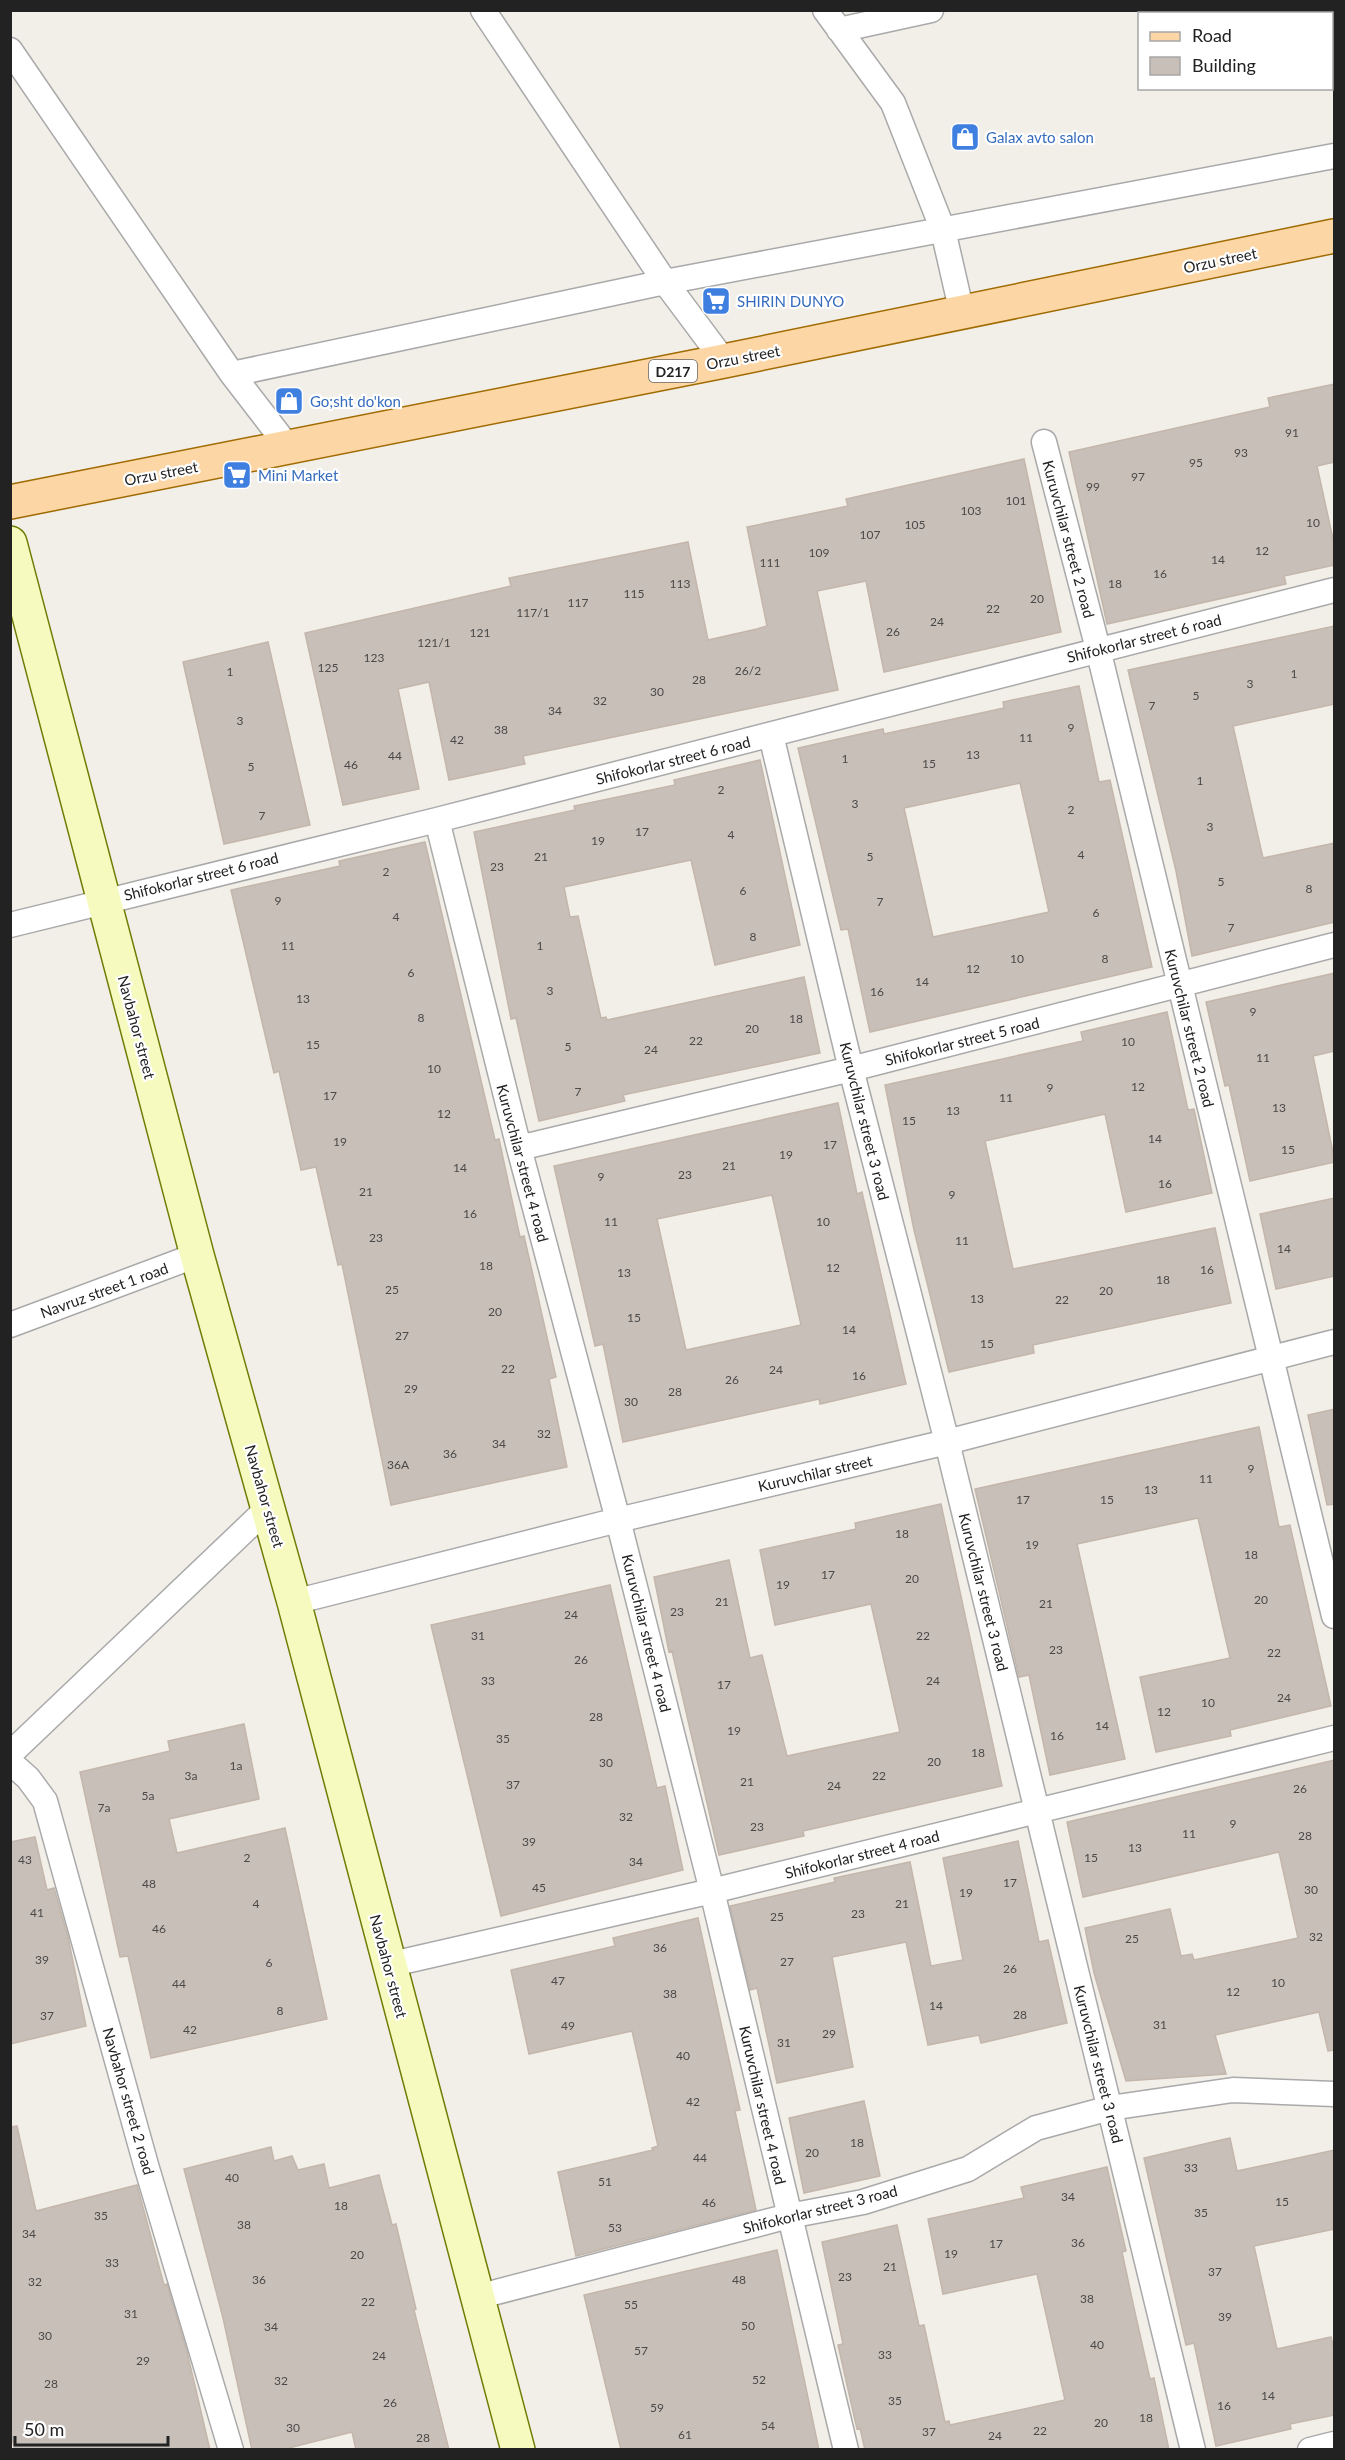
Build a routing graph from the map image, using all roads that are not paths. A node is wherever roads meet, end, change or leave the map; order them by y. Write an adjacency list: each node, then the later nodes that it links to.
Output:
1 (483, 10): 8 (street)
2 (930, 10): 3 (street)
3 (832, 20): 6 (street)
4 (10, 50): 11 (street)
5 (1335, 156): 6 (street)
6 (943, 230): 8 (street); 9 (street)
7 (1335, 236): 9 (main road, Orzu street / D217)
8 (665, 282): 10 (street); 11 (street)
9 (962, 313): 10 (main road, Orzu street / D217)
10 (724, 361): 13 (main road, Orzu street / D217)
11 (232, 374): 13 (street)
12 (1044, 442): 17 (street, Kuruvchilar street 2 road)
13 (289, 448): 14 (main road, Orzu street / D217)
14 (10, 502)
15 (10, 543): 20 (main road, Navbahor street)
16 (1335, 590): 17 (street, Shifokorlar street 6 road)
17 (1098, 649): 18 (street, Shifokorlar street 6 road); 23 (street, Kuruvchilar street 2 road)
18 (771, 735): 19 (street, Shifokorlar street 6 road); 24 (street, Kuruvchilar street 3 road)
19 (437, 820): 20 (street, Shifokorlar street 6 road); 25 (street, Kuruvchilar street 4 road)
20 (103, 900): 21 (street, Shifokorlar street 6 road); 26 (main road, Navbahor street)
21 (10, 925)
22 (1335, 945): 23 (street, Shifokorlar street 5 road)
23 (1180, 985): 24 (street, Shifokorlar street 5 road); 29 (street, Kuruvchilar street 2 road)
24 (851, 1069): 25 (street, Shifokorlar street 5 road); 30 (street, Kuruvchilar street 3 road)
25 (519, 1148): 32 (street, Kuruvchilar street 4 road)
26 (197, 1255): 27 (street, Navruz street 1 road); 31 (main road, Navbahor street)
27 (10, 1325)
28 (1335, 1342): 29 (street, Kuruvchilar street)
29 (1271, 1358): 30 (street, Kuruvchilar street); 34 (street, Kuruvchilar street 2 road)
30 (947, 1442): 32 (street, Kuruvchilar street); 37 (street, Kuruvchilar street 3 road)
31 (268, 1508): 33 (main road, Navbahor street); 36 (street)
32 (618, 1520): 33 (street, Kuruvchilar street); 38 (street, Kuruvchilar street 4 road)
33 (294, 1602): 39 (main road, Navbahor street)
34 (1335, 1616)
35 (1335, 1737): 37 (street, Shifokorlar street 4 road)
36 (16, 1764): 45 (street, Navbahor street 2 road)
37 (1038, 1811): 38 (street, Shifokorlar street 4 road); 41 (street, Kuruvchilar street 3 road)
38 (712, 1891): 39 (street, Shifokorlar street 4 road); 42 (street, Kuruvchilar street 4 road)
39 (388, 1965): 43 (main road, Navbahor street)
40 (1335, 2094): 41 (street, Shifokorlar street 3 road)
41 (1110, 2108): 42 (street, Shifokorlar street 3 road); 48 (street, Kuruvchilar street 3 road)
42 (789, 2216): 43 (street, Shifokorlar street 3 road); 47 (street, Kuruvchilar street 4 road)
43 (477, 2297): 46 (main road, Navbahor street)
44 (1335, 2444): 49 (street)
45 (231, 2450)
46 (518, 2450)
47 (846, 2450)
48 (1193, 2450)
49 (1310, 2450)

